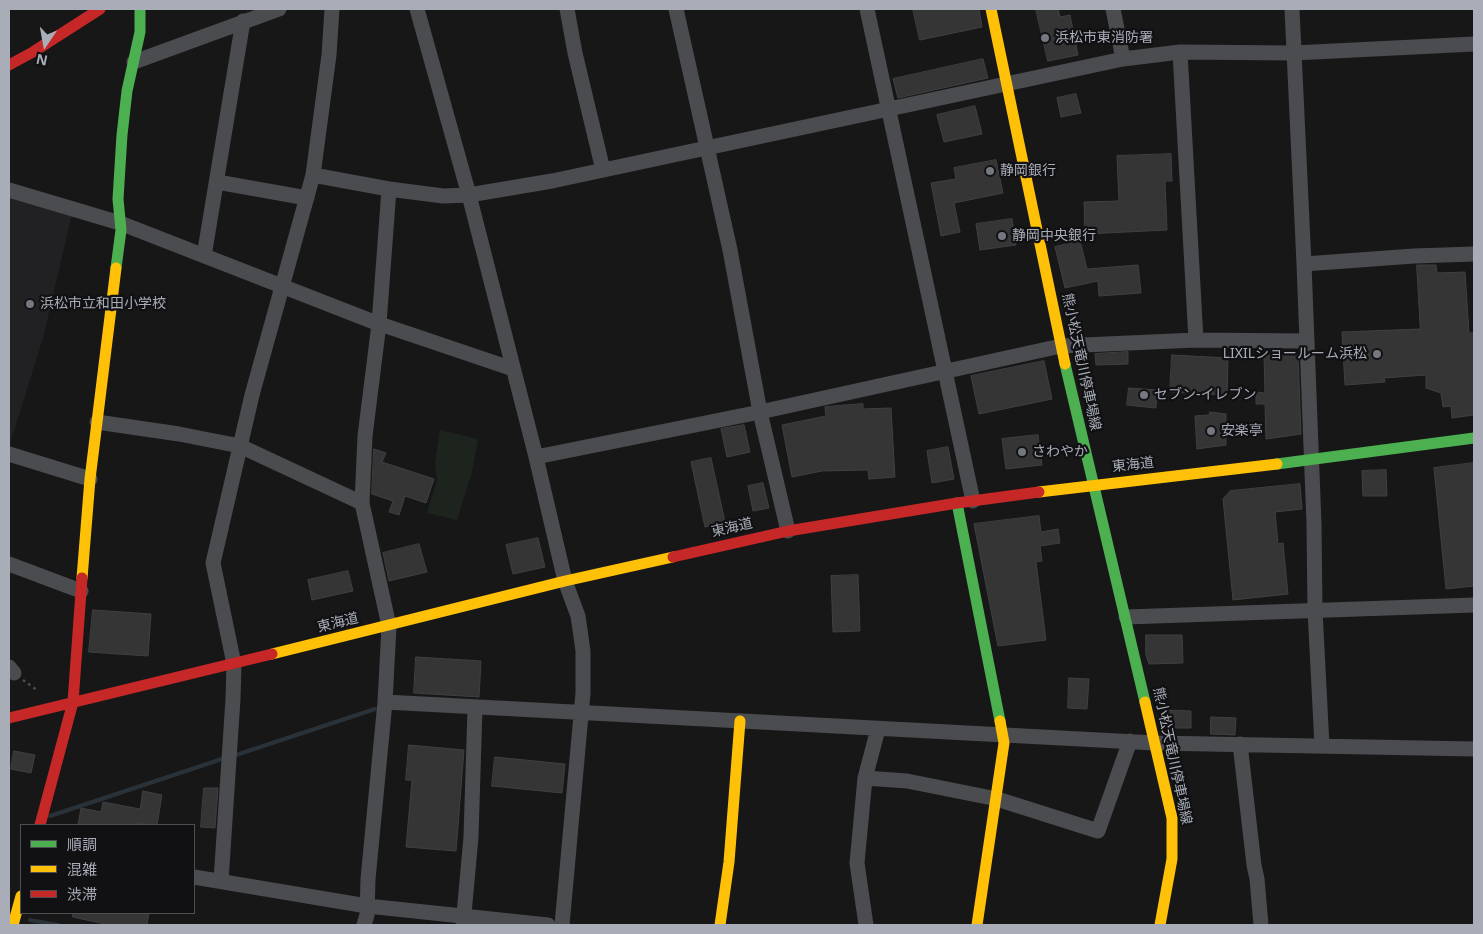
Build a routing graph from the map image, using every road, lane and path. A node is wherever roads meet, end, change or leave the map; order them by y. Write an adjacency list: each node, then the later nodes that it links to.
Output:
1 (100, 9): 18 (main road)
2 (140, 9): 17 (main road)
3 (279, 9): 12 (street)
4 (332, 9): 23 (street)
5 (417, 9): 27 (street)
6 (567, 9): 22 (street)
7 (676, 9): 21 (street)
8 (867, 9): 20 (street)
9 (991, 9): 19 (main road, 熊小松天竜川停車場線)
10 (1112, 9): 16 (street)
11 (1292, 9): 15 (street)
12 (244, 21): 17 (street); 24 (street)
13 (1474, 44): 15 (street)
14 (1180, 52): 15 (street); 16 (street); 35 (street)
15 (1294, 53): 32 (street)
16 (1123, 59): 19 (street)
17 (134, 62): 29 (main road)
18 (9, 65)
19 (1006, 83): 20 (street); 37 (main road, 熊小松天竜川停車場線)
20 (888, 109): 21 (street); 39 (street)
21 (708, 148): 22 (street); 40 (street)
22 (602, 170): 27 (street)
23 (313, 175): 25 (street); 28 (street)
24 (216, 182): 28 (street); 31 (street)
25 (388, 189): 27 (street); 34 (street)
26 (9, 190): 29 (street)
27 (469, 195): 38 (street)
28 (307, 198): 33 (street)
29 (120, 223): 31 (street); 41 (main road)
30 (1474, 254): 32 (street)
31 (204, 256): 33 (street)
32 (1304, 264): 36 (street)
33 (282, 288): 34 (street); 43 (street)
34 (379, 324): 38 (street); 50 (street)
35 (1196, 340): 36 (street); 37 (street)
36 (1306, 340): 46 (street)
37 (1061, 346): 39 (street); 48 (main road, 熊小松天竜川停車場線)
38 (513, 369): 45 (street)
39 (945, 372): 40 (street); 49 (street)
40 (760, 412): 45 (street); 52 (street)
41 (97, 422): 43 (street); 47 (main road)
42 (1474, 438): 46 (main road, 東海道)
43 (240, 446): 50 (street); 60 (street)
44 (9, 454): 47 (street)
45 (536, 457): 54 (street)
46 (1311, 460): 48 (main road, 東海道); 57 (street)
47 (90, 479): 55 (main road)
48 (1093, 485): 49 (main road, 東海道); 58 (main road, 熊小松天竜川停車場線)
49 (973, 501): 51 (main road, 東海道)
50 (362, 503): 59 (street)
51 (957, 503): 52 (main road, 東海道); 68 (main road)
52 (788, 531): 54 (main road, 東海道)
53 (9, 564): 55 (street)
54 (565, 581): 59 (main road, 東海道); 64 (street)
55 (81, 591): 61 (main road)
56 (1474, 604): 57 (street)
57 (1315, 610): 58 (street); 72 (street)
58 (1126, 617): 70 (main road, 熊小松天竜川停車場線)
59 (389, 626): 60 (main road, 東海道); 62 (street)
60 (234, 664): 61 (main road, 東海道); 78 (street)
61 (73, 702): 65 (main road, 東海道); 76 (main road)
62 (385, 702): 63 (street); 80 (street)
63 (475, 708): 64 (street); 81 (street)
64 (580, 712): 66 (street); 85 (street)
65 (9, 718)
66 (740, 721): 67 (street); 86 (main road)
67 (878, 729): 68 (street); 74 (street)
68 (1003, 734): 69 (street); 75 (main road)
69 (1130, 741): 70 (street); 75 (street)
70 (1155, 743): 71 (street); 89 (main road, 熊小松天竜川停車場線)
71 (1240, 744): 72 (street); 90 (street)
72 (1322, 746): 73 (street)
73 (1474, 749)
74 (865, 778): 75 (street); 87 (street)
75 (997, 799): 88 (main road)
76 (40, 824)
77 (195, 877): 78 (street)
78 (221, 882): 80 (street)
79 (20, 900): 82 (main road)
80 (367, 906): 81 (street); 83 (street)
81 (464, 921): 84 (street)
82 (13, 925)
83 (364, 925)
84 (548, 925)
85 (562, 925)
86 (720, 925)
87 (866, 925)
88 (977, 925)
89 (1160, 925)
90 (1261, 925)

